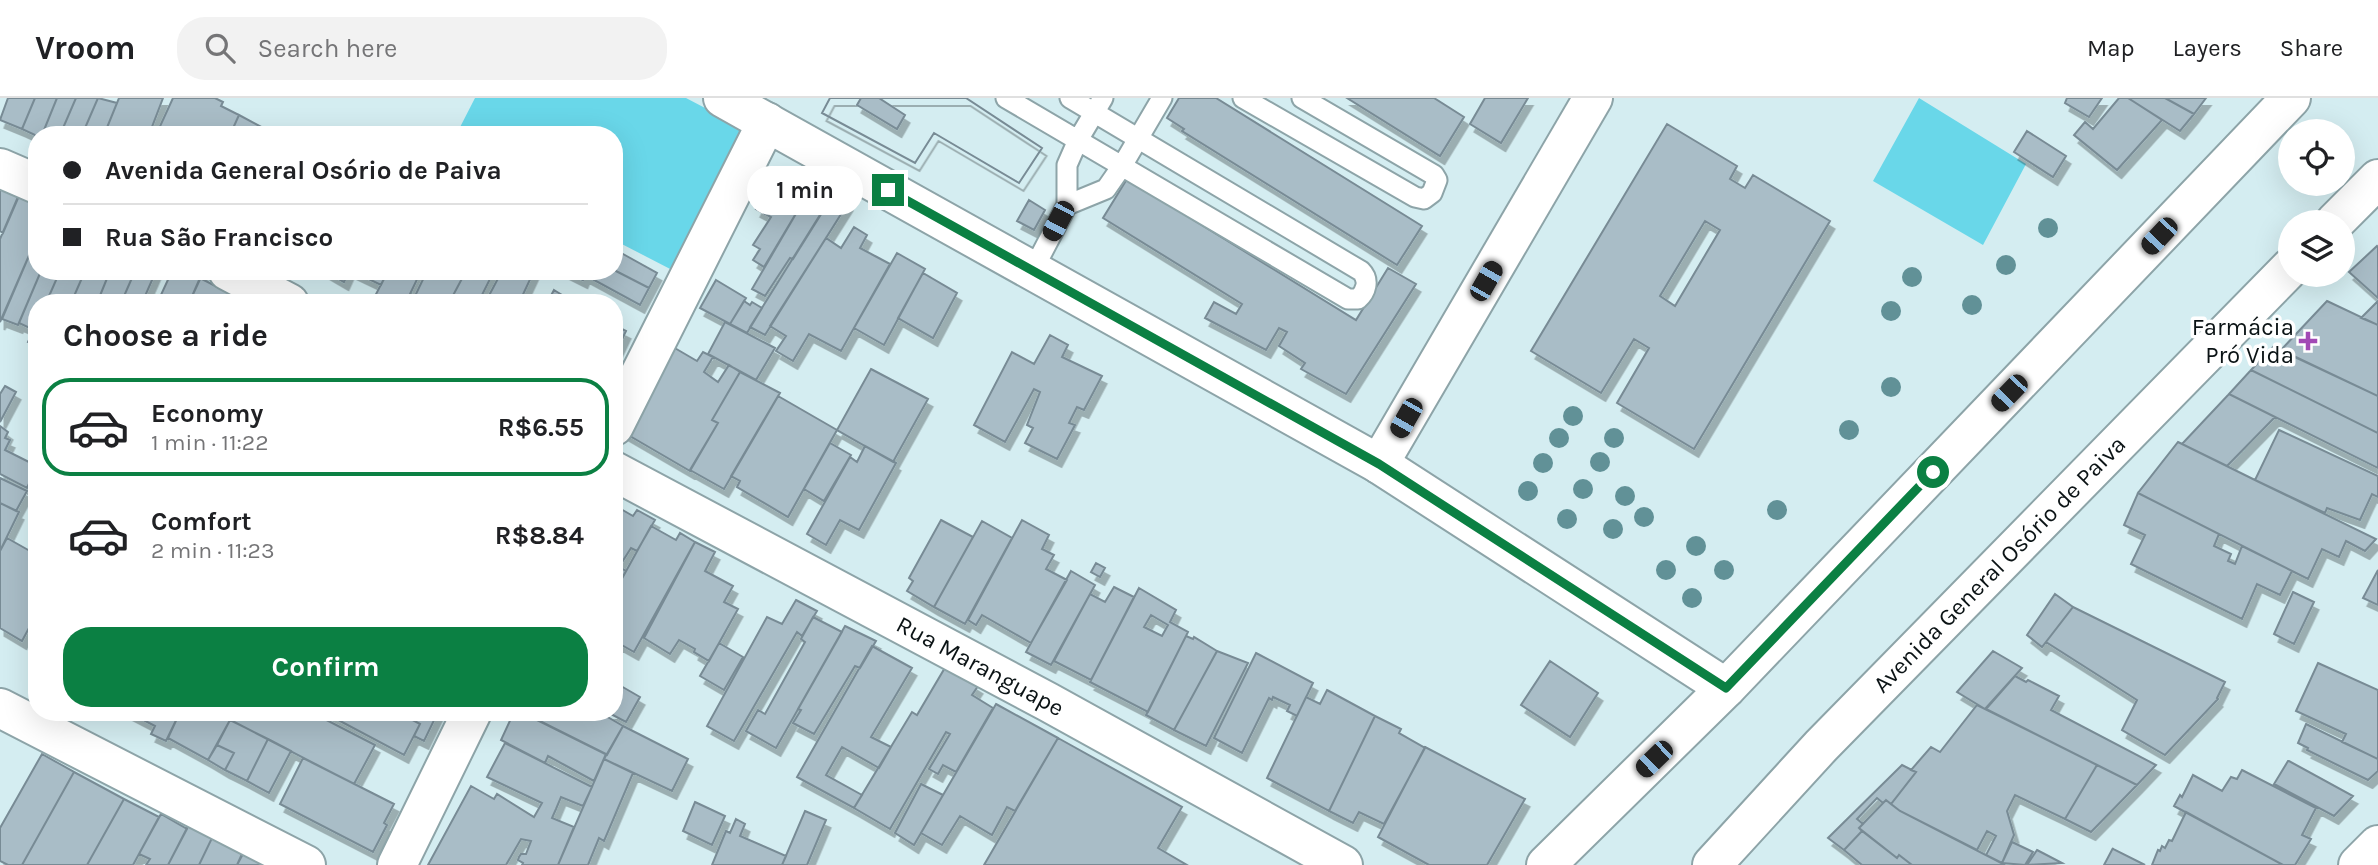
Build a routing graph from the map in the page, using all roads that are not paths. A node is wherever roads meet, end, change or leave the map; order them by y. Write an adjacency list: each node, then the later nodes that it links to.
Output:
1 (1006, 98): 12 (lane)
2 (1070, 98): 9 (lane)
3 (1163, 98): 11 (lane)
4 (1243, 98): 5 (lane)
5 (1302, 98)
6 (1593, 98): 24 (street)
7 (2291, 98): 26 (street)
8 (730, 100): 10 (street)
9 (1099, 105): 11 (lane); 12 (lane)
10 (768, 122): 19 (street); 23 (street)
11 (1139, 138): 13 (lane); 13 (lane)
12 (1078, 140): 13 (lane); 17 (lane)
13 (1122, 166): 17 (lane)
14 (0, 168): 16 (street)
15 (2378, 179): 18 (street)
16 (28, 180)
17 (1067, 205): 19 (lane)
18 (2347, 210)
19 (1033, 270): 24 (street)
20 (245, 280): 22 (street)
21 (2278, 280): 34 (street, Avenida General Osório de Paiva)
22 (272, 294)
23 (623, 408)
24 (1379, 464): 26 (street)
25 (623, 476): 32 (street, Rua Maranguape)
26 (1726, 688): 33 (street)
27 (0, 708): 30 (street)
28 (468, 721): 31 (street)
29 (2378, 845): 35 (street)
30 (306, 865)
31 (397, 865)
32 (1343, 865)
33 (1546, 865)
34 (1712, 865)
35 (2358, 865)

